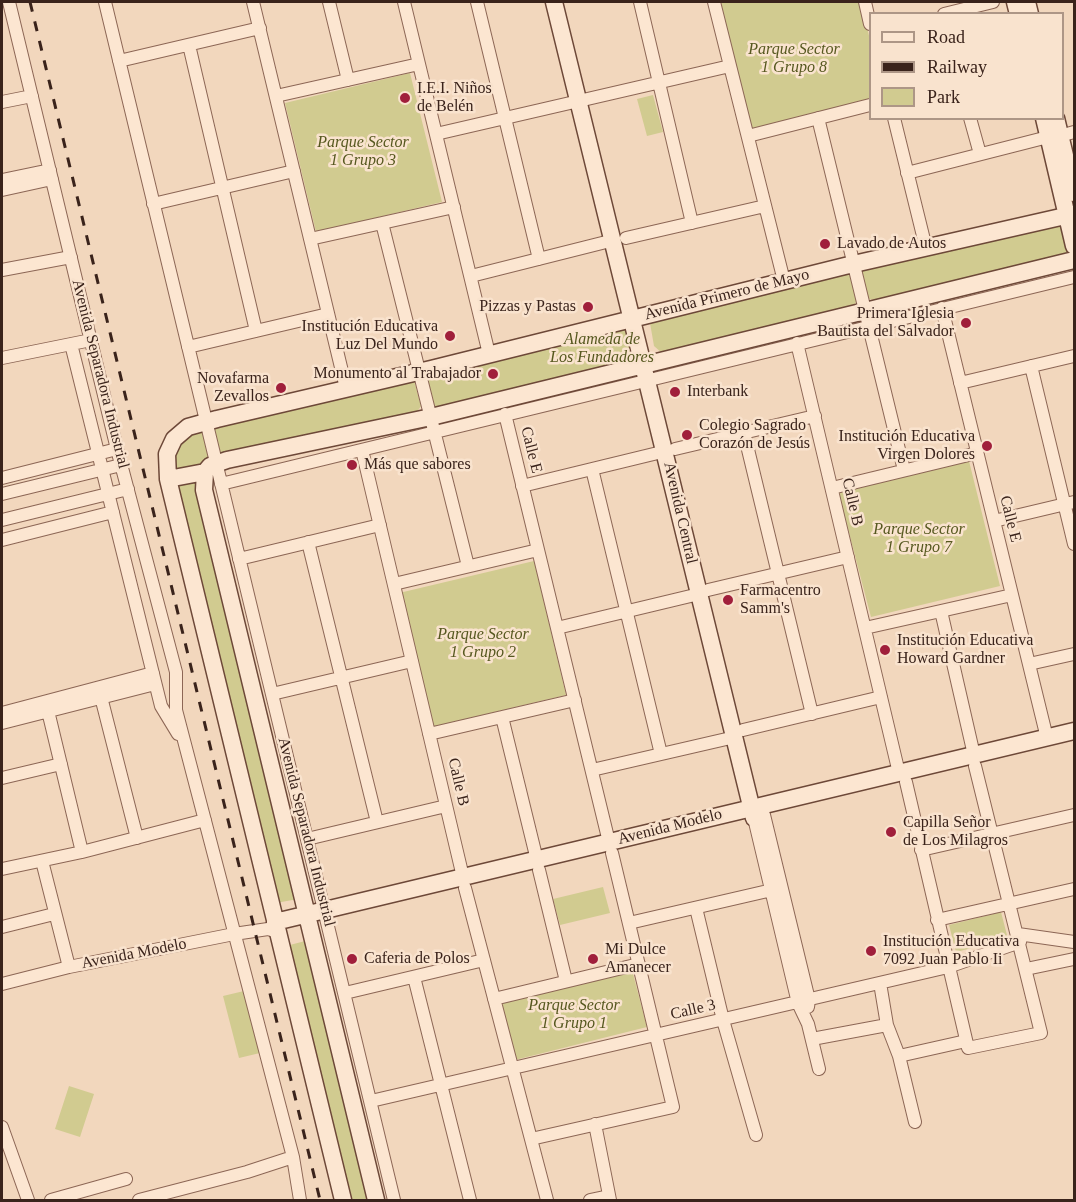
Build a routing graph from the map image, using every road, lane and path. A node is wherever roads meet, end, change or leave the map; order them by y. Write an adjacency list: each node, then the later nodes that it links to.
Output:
1 (9, 2): 22 (street, Avenida Separadora Industrial)
2 (105, 2): 17 (street, Avenida Separadora Industrial)
3 (253, 2): 15 (street)
4 (329, 2): 20 (street)
5 (404, 2): 18 (street)
6 (477, 2): 27 (street)
7 (554, 2): 24 (main road, Avenida Central)
8 (566, 2): 24 (main road, Avenida Central)
9 (640, 2): 21 (street)
10 (714, 2): 19 (street)
11 (865, 2): 14 (street)
12 (993, 2): 13 (street)
13 (952, 12)
14 (869, 20)
15 (260, 28): 16 (street); 23 (street)
16 (189, 45): 17 (street); 41 (street)
17 (119, 61): 44 (street, Avenida Separadora Industrial)
18 (419, 64): 20 (street); 33 (street)
19 (730, 66): 21 (street); 35 (street)
20 (348, 80): 23 (street)
21 (659, 83): 24 (street); 48 (street)
22 (32, 96): 25 (street); 39 (street, Avenida Separadora Industrial)
23 (276, 96): 37 (street)
24 (584, 99): 27 (street); 51 (main road, Avenida Central)
25 (2, 102)
26 (869, 105): 28 (street)
27 (505, 118): 33 (street); 55 (street)
28 (818, 118): 35 (street); 57 (street)
29 (895, 120): 38 (street)
30 (971, 120): 36 (street)
31 (1046, 120): 34 (main road)
32 (1057, 120): 34 (main road)
33 (436, 134): 46 (street)
34 (1061, 135): 36 (street); 43 (main road); 47 (main road)
35 (748, 136): 45 (street)
36 (980, 154): 38 (street)
37 (294, 171): 41 (street); 50 (street)
38 (908, 173): 53 (street)
39 (51, 175): 40 (street); 42 (street); 54 (street, Avenida Separadora Industrial)
40 (2, 180)
41 (223, 188): 44 (street); 66 (street)
42 (2, 190)
43 (1074, 193)
44 (153, 204): 70 (street, Avenida Separadora Industrial)
45 (765, 206): 48 (street); 61 (street)
46 (454, 207): 49 (street); 59 (street)
47 (1071, 215): 52 (main road); 53 (main road, Avenida Primero de Mayo)
48 (692, 223): 51 (street)
49 (382, 224): 50 (street); 75 (street)
50 (310, 239): 63 (street)
51 (620, 239): 55 (street); 64 (main road, Avenida Central)
52 (1074, 246)
53 (926, 248): 57 (main road, Avenida Primero de Mayo)
54 (71, 257): 58 (street); 67 (street, Avenida Separadora Industrial)
55 (539, 259): 59 (street)
56 (1074, 260): 65 (main road)
57 (854, 264): 61 (main road, Avenida Primero de Mayo); 65 (street)
58 (2, 270)
59 (471, 276): 71 (street)
60 (1074, 277): 62 (street)
61 (784, 281): 64 (main road, Avenida Primero de Mayo)
62 (942, 308): 65 (street); 77 (street, Calle E)
63 (328, 314): 66 (street); 78 (street)
64 (638, 317): 71 (main road, Avenida Primero de Mayo); 76 (main road, Avenida Central)
65 (867, 319): 68 (street); 76 (main road); 93 (street)
66 (256, 331): 70 (street)
67 (91, 340): 69 (street); 84 (street, Avenida Separadora Industrial)
68 (797, 343): 76 (street); 80 (street, Calle B)
69 (71, 344): 73 (street); 88 (street, Avenida Separadora Industrial)
70 (188, 347): 81 (street, Avenida Separadora Industrial)
71 (489, 354): 75 (main road, Avenida Primero de Mayo)
72 (1074, 356): 74 (street)
73 (2, 358)
74 (1032, 366): 77 (street); 101 (street)
75 (420, 371): 78 (main road, Avenida Primero de Mayo); 82 (street)
76 (652, 371): 79 (street); 82 (main road); 86 (main road, Avenida Central)
77 (960, 383): 87 (street, Calle E)
78 (346, 388): 81 (main road, Avenida Primero de Mayo)
79 (505, 414): 82 (street); 97 (street, Calle E)
80 (815, 416): 83 (street); 98 (street, Calle B)
81 (206, 422): 90 (street, Avenida Separadora Industrial); 95 (main road)
82 (433, 424): 85 (street); 90 (main road); 112 (street)
83 (744, 433): 86 (street); 113 (street)
84 (117, 450): 88 (street); 89 (street, Avenida Separadora Industrial)
85 (362, 450): 96 (street); 105 (street, Calle B)
86 (670, 450): 92 (street); 115 (main road, Avenida Central)
87 (977, 453): 93 (street); 104 (street, Calle E)
88 (98, 454): 91 (street, Avenida Separadora Industrial); 94 (street)
89 (121, 465): 91 (street); 100 (street, Avenida Separadora Industrial)
90 (210, 468): 95 (main road); 96 (street, Avenida Separadora Industrial); 168 (main road, Avenida Separadora Industrial)
91 (102, 469): 99 (street); 102 (street, Avenida Separadora Industrial)
92 (592, 469): 97 (street); 118 (street)
93 (904, 471): 98 (street)
94 (2, 478)
95 (168, 479): 172 (main road)
96 (221, 484): 111 (street, Avenida Separadora Industrial)
97 (522, 486): 109 (street, Calle E)
98 (832, 488): 110 (street, Calle B)
99 (2, 494)
100 (129, 494): 102 (street); 140 (street, Avenida Separadora Industrial)
101 (1070, 503): 104 (street); 108 (street)
102 (111, 504): 103 (street); 106 (street); 125 (street, Avenida Separadora Industrial)
103 (2, 520)
104 (994, 521): 116 (street, Calle E)
105 (380, 525): 107 (street); 114 (street, Calle B)
106 (2, 540)
107 (308, 542): 111 (street); 124 (street)
108 (1074, 544)
109 (538, 549): 112 (street); 119 (street, Calle E)
110 (848, 557): 113 (street); 120 (street, Calle B)
111 (239, 559): 126 (street, Avenida Separadora Industrial)
112 (468, 566): 114 (street)
113 (778, 574): 115 (street); 132 (street)
114 (394, 584): 122 (street, Calle B)
115 (703, 592): 118 (street); 136 (main road, Avenida Central)
116 (1012, 595): 117 (street); 123 (street, Calle E)
117 (941, 611): 120 (street); 142 (street)
118 (627, 612): 119 (street); 141 (street)
119 (557, 628): 129 (street, Calle E)
120 (865, 628): 128 (street, Calle B)
121 (1074, 654): 123 (street)
122 (412, 661): 124 (street); 137 (street, Calle B)
123 (1029, 664): 138 (street, Calle E)
124 (341, 678): 126 (street); 151 (street)
125 (154, 679): 127 (street); 131 (street); 140 (street, Avenida Separadora Industrial)
126 (272, 694): 154 (street, Avenida Separadora Industrial)
127 (101, 697): 130 (street); 153 (street)
128 (881, 697): 132 (street); 146 (street, Calle B)
129 (575, 700): 133 (street); 144 (street, Calle E)
130 (48, 711): 134 (street); 143 (street)
131 (2, 713)
132 (812, 714): 136 (street)
133 (502, 717): 137 (street); 159 (street)
134 (2, 723)
135 (1074, 731): 138 (main road, Avenida Modelo)
136 (739, 734): 141 (street); 148 (main road, Avenida Central)
137 (429, 735): 147 (street, Calle B)
138 (1047, 738): 142 (main road, Avenida Modelo)
139 (1074, 742): 142 (main road, Avenida Modelo)
140 (185, 746): 150 (street, Avenida Separadora Industrial)
141 (661, 754): 144 (street)
142 (975, 760): 146 (main road, Avenida Modelo); 152 (street)
143 (61, 764): 145 (street); 157 (street)
144 (592, 770): 155 (street, Calle E)
145 (2, 778)
146 (902, 778): 148 (main road, Avenida Modelo); 156 (street, Calle B)
147 (446, 806): 151 (street); 161 (street, Calle B)
148 (758, 811): 155 (main road, Avenida Modelo); 163 (street, Avenida Central); 188 (street, Avenida Central)
149 (1074, 815): 152 (street)
150 (205, 820): 153 (street); 173 (street, Avenida Separadora Industrial)
151 (377, 822): 154 (street)
152 (991, 834): 156 (street); 164 (street)
153 (137, 838): 157 (street)
154 (307, 839): 167 (street, Avenida Separadora Industrial)
155 (611, 847): 159 (main road, Avenida Modelo); 170 (street, Calle E)
156 (921, 850): 169 (street, Calle B)
157 (82, 852): 158 (street)
158 (42, 861): 160 (street); 166 (street)
159 (538, 865): 161 (main road, Avenida Modelo); 183 (street)
160 (2, 869)
161 (464, 883): 167 (main road, Avenida Modelo); 177 (street, Calle B)
162 (1074, 889): 164 (street)
163 (772, 890): 165 (street); 188 (street, Avenida Central)
164 (1009, 903): 169 (street); 174 (street)
165 (696, 908): 170 (street); 189 (street)
166 (54, 914): 171 (street); 179 (street)
167 (326, 916): 168 (main road, Avenida Modelo); 186 (street, Avenida Separadora Industrial)
168 (308, 920): 172 (main road, Avenida Modelo); 212 (main road, Avenida Separadora Industrial)
169 (937, 920): 180 (street, Calle B)
170 (629, 923): 178 (street, Calle E)
171 (2, 927)
172 (274, 927): 173 (street, Avenida Modelo); 211 (main road)
173 (234, 934): 179 (street, Avenida Modelo); 204 (street, Avenida Separadora Industrial)
174 (1019, 938): 175 (street); 180 (street, Calle 3); 181 (street)
175 (1074, 942)
176 (1074, 959): 181 (street)
177 (484, 960): 182 (street); 187 (street, Calle B)
178 (639, 964): 183 (street); 191 (street, Calle E)
179 (69, 967): 185 (street, Avenida Modelo)
180 (948, 967): 184 (street, Calle 3); 193 (street, Calle B)
181 (1026, 969): 193 (street)
182 (414, 977): 186 (street); 197 (street)
183 (566, 981): 187 (street)
184 (880, 983): 188 (street, Calle 3); 190 (street)
185 (2, 984)
186 (345, 993): 198 (street, Avenida Separadora Industrial)
187 (494, 999): 195 (street, Calle B)
188 (804, 1002): 189 (street, Calle 3); 192 (street, Avenida Central)
189 (723, 1020): 191 (street, Calle 3); 202 (street)
190 (888, 1025): 192 (street); 194 (street)
191 (656, 1036): 195 (street, Calle 3); 200 (street, Calle E)
192 (812, 1039): 196 (street, Avenida Central)
193 (966, 1041): 194 (street)
194 (899, 1056): 199 (street)
195 (512, 1069): 197 (street, Calle 3); 203 (street, Calle B)
196 (819, 1069)
197 (441, 1085): 198 (street, Calle 3); 214 (street)
198 (371, 1101): 213 (street, Avenida Separadora Industrial)
199 (915, 1122)
200 (596, 1124): 203 (street); 206 (street)
201 (2, 1127): 207 (street)
202 (756, 1135)
203 (531, 1139): 215 (street, Calle B)
204 (292, 1157): 209 (street); 210 (street, Avenida Separadora Industrial)
205 (126, 1179): 208 (street)
206 (610, 1198): 216 (street)
207 (28, 1200)
208 (51, 1200)
209 (139, 1200)
210 (300, 1200)
211 (343, 1200)
212 (376, 1200)
213 (394, 1200)
214 (470, 1200)
215 (547, 1200)
216 (590, 1200)

